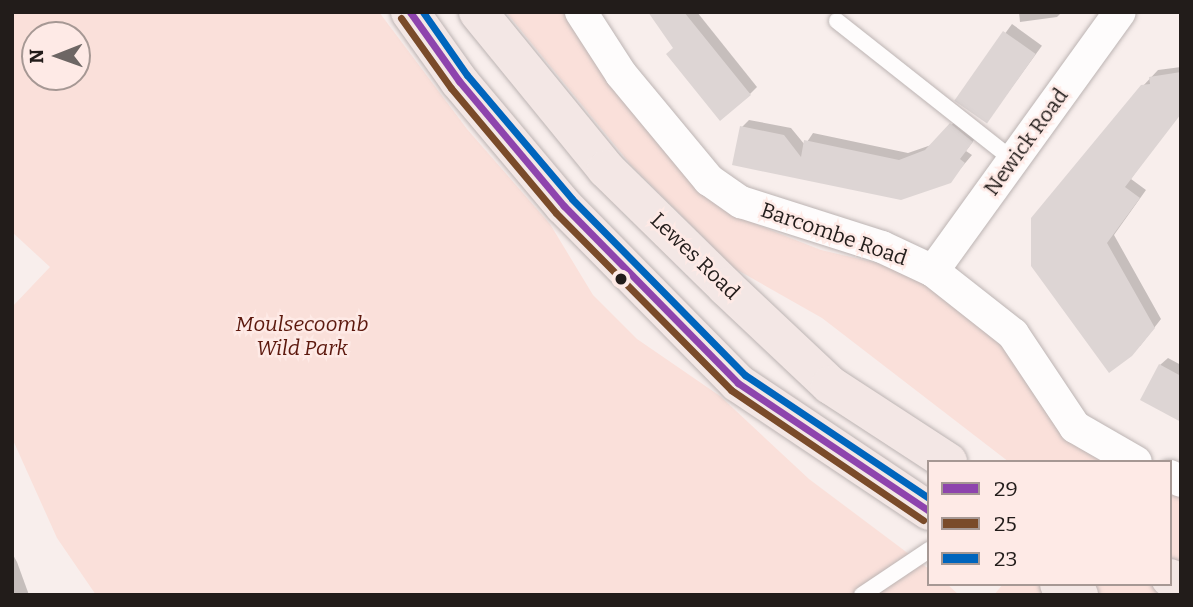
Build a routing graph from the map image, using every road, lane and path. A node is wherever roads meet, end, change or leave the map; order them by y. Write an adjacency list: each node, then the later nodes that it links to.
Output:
1 (410, 12): 10 (main road)
2 (478, 12): 8 (main road, Lewes Road)
3 (581, 12): 7 (street, Barcombe Road)
4 (1120, 12): 6 (street, Newick Road)
5 (837, 21): 6 (lane)
6 (1013, 160): 7 (street, Newick Road)
7 (933, 271): 9 (street, Barcombe Road)
8 (944, 460)
9 (1133, 460)
10 (927, 510)
11 (927, 551): 13 (lane)
12 (1063, 586): 14 (main road)
13 (862, 595)
14 (1079, 595)

